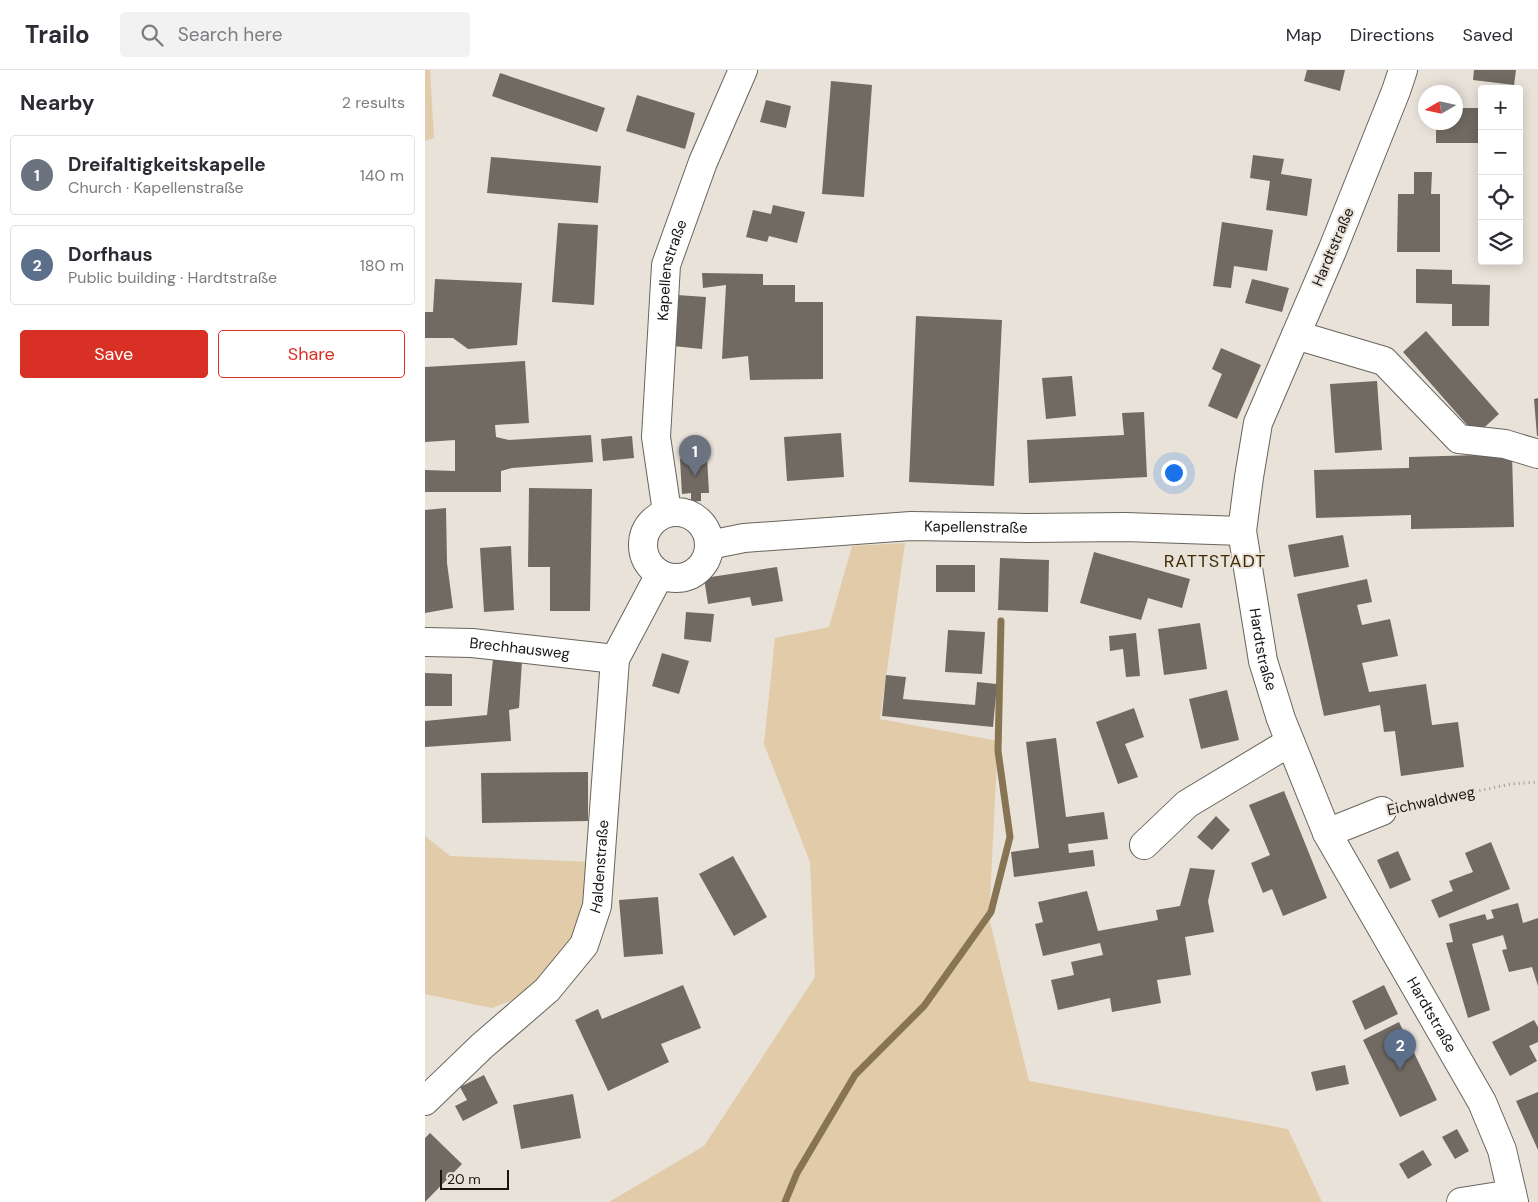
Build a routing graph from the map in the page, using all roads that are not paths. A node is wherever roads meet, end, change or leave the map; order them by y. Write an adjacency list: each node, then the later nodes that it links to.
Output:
1 (743, 70): 5 (street, Kapellenstraße)
2 (1403, 70): 3 (street, Hardtstraße)
3 (1296, 335): 4 (street); 6 (street, Hardtstraße)
4 (1538, 454)
5 (667, 512): 7 (street); 8 (street)
6 (1242, 531): 7 (street, Kapellenstraße); 11 (street, Hardtstraße)
7 (709, 546): 8 (street)
8 (660, 574): 10 (street, Haldenstraße)
9 (425, 642): 10 (street, Brechhausweg)
10 (615, 659): 15 (street, Haldenstraße)
11 (1290, 742): 13 (street, Hardtstraße); 14 (street)
12 (1382, 811): 13 (street, Eichwaldweg)
13 (1327, 833): 16 (street, Hardtstraße)
14 (1144, 845)
15 (425, 1102)
16 (1513, 1198): 17 (street)
17 (1461, 1202)

